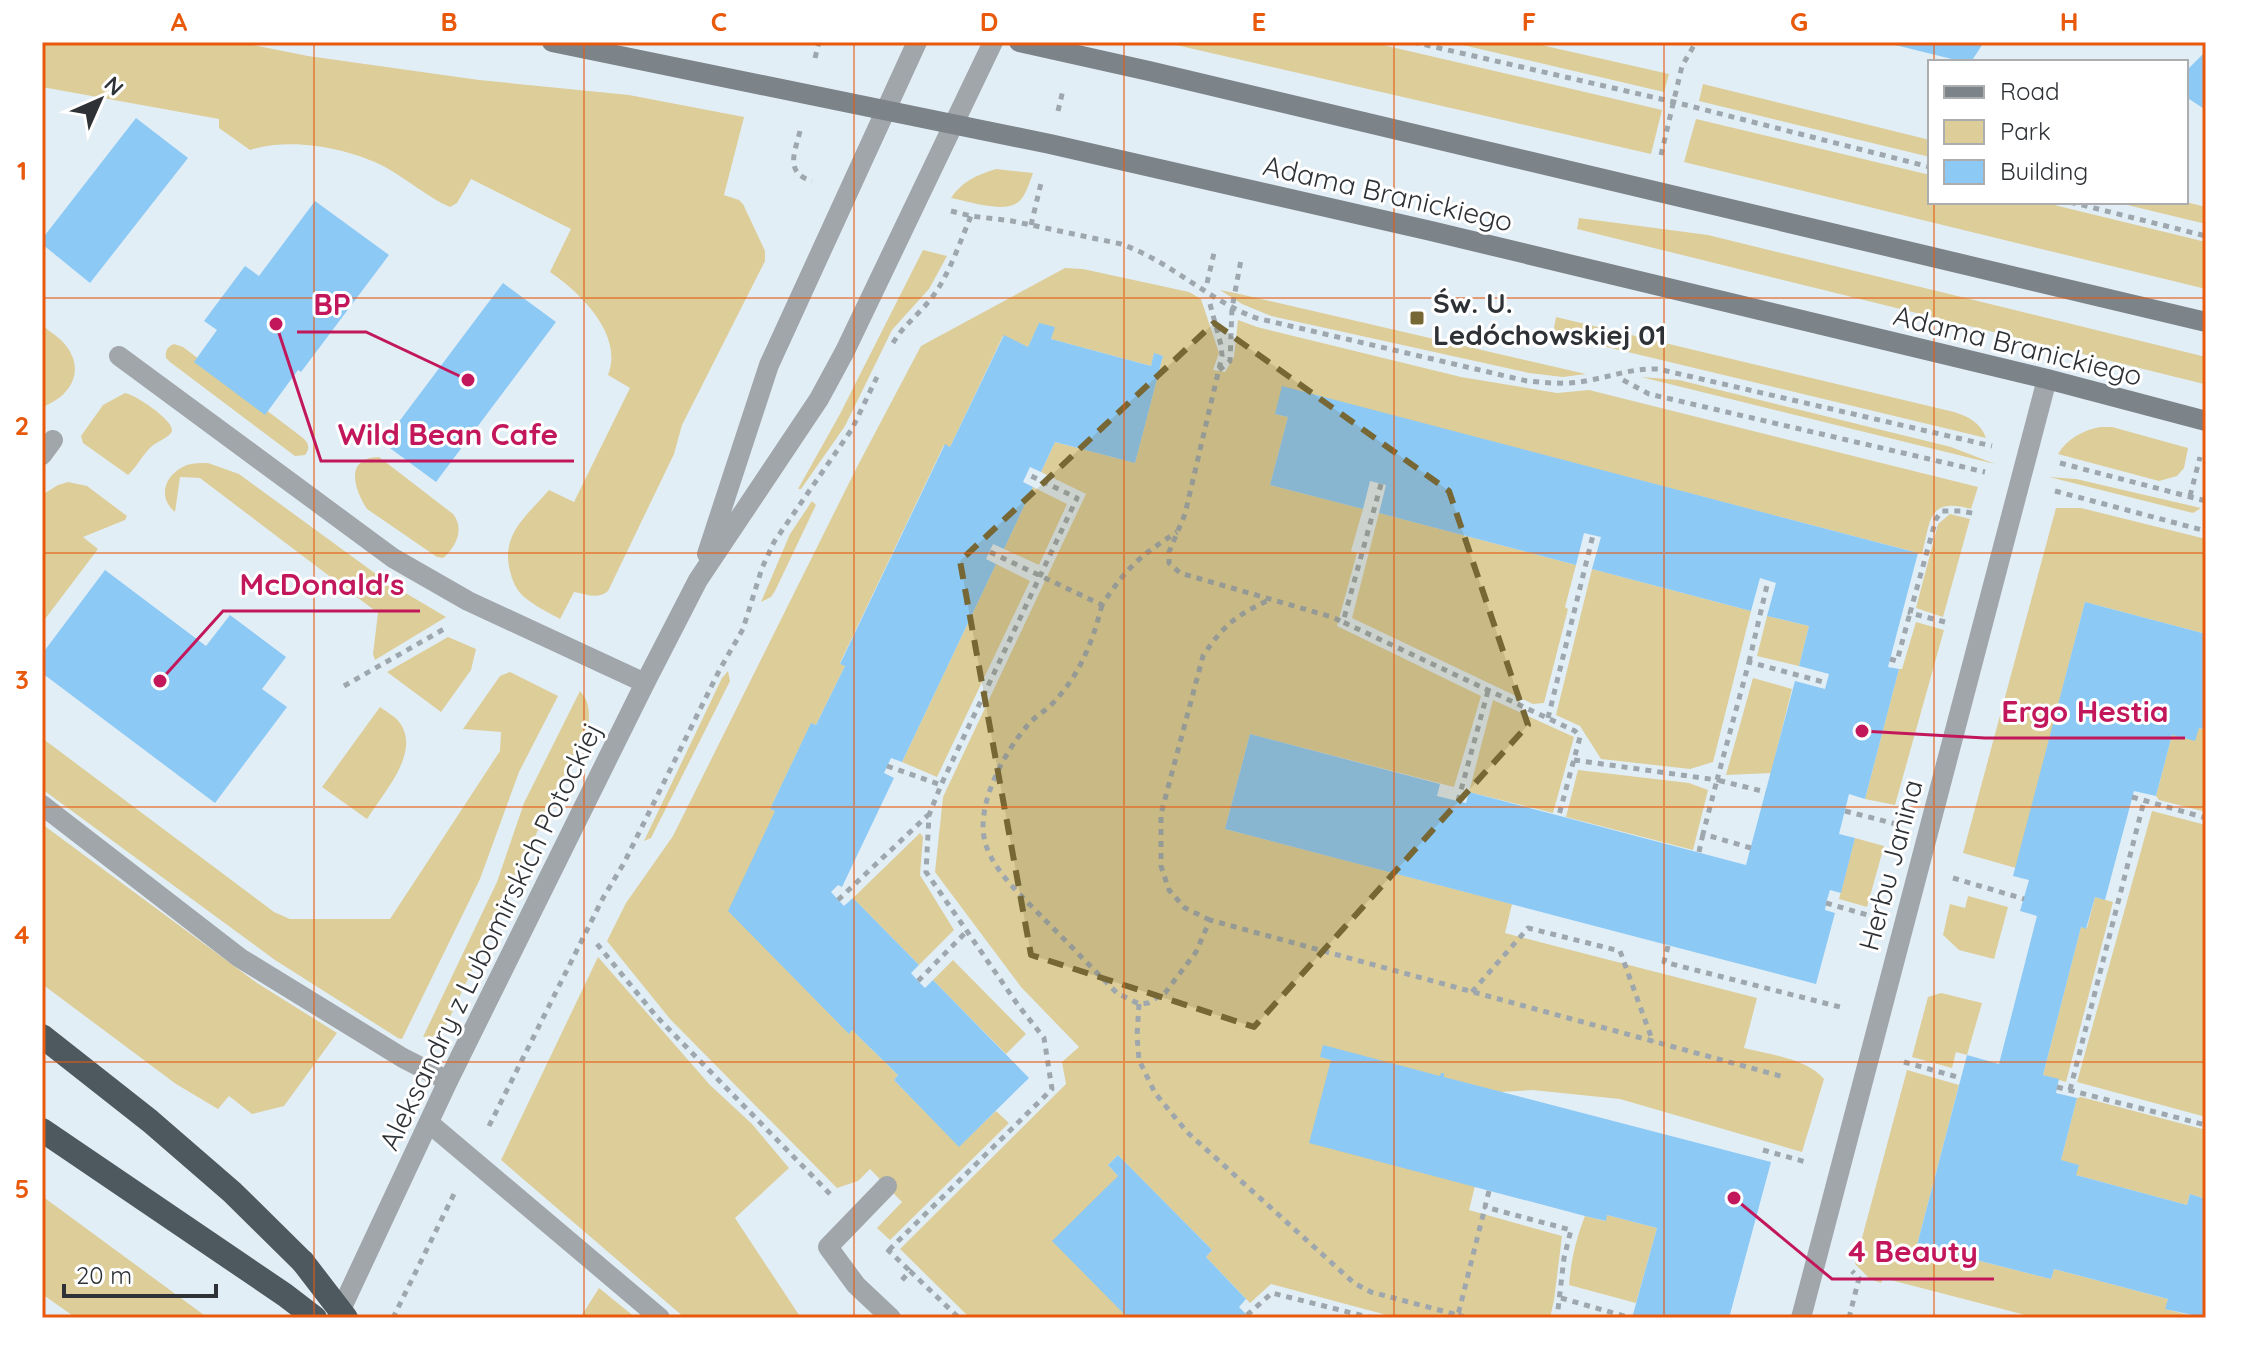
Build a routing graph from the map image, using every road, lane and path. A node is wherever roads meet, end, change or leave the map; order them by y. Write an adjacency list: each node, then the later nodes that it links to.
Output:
1 (552, 42): 8 (main road, Adama Branickiego)
2 (917, 42): 8 (street, Aleksandry z Lubomirskich Potockiej)
3 (993, 42): 9 (street, Aleksandry z Lubomirskich Potockiej)
4 (1019, 42): 14 (main road)
5 (1413, 42): 7 (path)
6 (1696, 42): 7 (path)
7 (1674, 102): 11 (path); 14 (path)
8 (886, 110): 9 (main road, Adama Branickiego); 47 (street, Aleksandry z Lubomirskich Potockiej)
9 (954, 123): 30 (main road, Adama Branickiego); 47 (street, Aleksandry z Lubomirskich Potockiej)
10 (799, 133): 13 (path)
11 (1928, 166)
12 (1044, 172): 18 (path)
13 (801, 178)
14 (1653, 190): 25 (main road)
15 (2078, 204): 19 (path)
16 (949, 210): 17 (path)
17 (971, 216): 18 (path); 26 (path)
18 (1031, 225): 24 (path)
19 (2206, 236)
20 (1214, 253): 22 (path)
21 (1241, 260): 24 (path)
22 (1207, 283)
23 (1210, 304): 29 (path)
24 (1232, 308): 29 (path); 34 (path)
25 (2206, 322)
26 (887, 355)
27 (119, 356): 57 (street)
28 (881, 367): 104 (path)
29 (1219, 371): 42 (path)
30 (2047, 379): 32 (main road, Adama Branickiego); 34 (street, Herbu Janina)
31 (1623, 380): 35 (path)
32 (2206, 421)
33 (2203, 444): 39 (path)
34 (2026, 455): 39 (path); 125 (street, Herbu Janina)
35 (1989, 473)
36 (1027, 474): 46 (path)
37 (1381, 484): 52 (path)
38 (2051, 490): 43 (path)
39 (2190, 496): 40 (path)
40 (2206, 501)
41 (1978, 515): 51 (path)
42 (1179, 531): 49 (path); 50 (path)
43 (2206, 531)
44 (1593, 535): 61 (path)
45 (990, 552): 46 (path)
46 (1040, 577): 50 (path); 65 (path)
47 (698, 580): 57 (street, Aleksandry z Lubomirskich Potockiej)
48 (1768, 581): 56 (path)
49 (1271, 599): 52 (path); 84 (path)
50 (1102, 605): 90 (path)
51 (1910, 613): 53 (path); 55 (path)
52 (1343, 622): 60 (path)
53 (1950, 624)
54 (452, 625): 59 (path)
55 (1890, 659)
56 (1749, 662): 58 (path); 64 (path)
57 (645, 683): 97 (street, Aleksandry z Lubomirskich Potockiej)
58 (1827, 683)
59 (344, 686)
60 (1488, 691): 61 (path); 68 (path)
61 (1548, 718): 62 (path)
62 (1574, 760): 64 (path); 73 (path)
63 (887, 766): 65 (path)
64 (1717, 780): 66 (path); 76 (path)
65 (941, 785): 72 (path)
66 (1766, 792)
67 (2132, 797): 69 (path)
68 (1458, 801)
69 (2144, 801): 74 (path); 99 (path)
70 (42, 805): 97 (street)
71 (1845, 811): 75 (path)
72 (929, 815): 81 (path); 85 (path)
73 (1559, 815)
74 (2206, 818)
75 (1897, 824)
76 (1703, 834): 77 (path); 78 (path)
77 (1751, 848)
78 (1699, 852)
79 (1948, 877): 80 (path)
80 (2024, 899)
81 (838, 900)
82 (1826, 903): 83 (path)
83 (1872, 916)
84 (1210, 920): 89 (path); 90 (path)
85 (967, 931): 88 (path); 110 (path)
86 (597, 944): 109 (path)
87 (1668, 946): 91 (path)
88 (918, 981)
89 (1472, 992): 93 (path); 93 (path)
90 (1139, 1004): 114 (path)
91 (1848, 1009)
92 (42, 1036): 117 (highway, bridge)
93 (1653, 1042): 95 (path)
94 (1900, 1061): 96 (path)
95 (1784, 1077)
96 (1961, 1078)
97 (448, 1081): 100 (street, Aleksandry z Lubomirskich Potockiej)
98 (2057, 1087): 99 (path)
99 (2070, 1090): 101 (path)
100 (429, 1123): 104 (street); 116 (street, Aleksandry z Lubomirskich Potockiej)
101 (2206, 1125)
102 (42, 1130): 115 (highway)
103 (1763, 1150): 105 (path)
104 (472, 1159): 118 (path); 119 (street)
105 (1808, 1162)
106 (887, 1186): 109 (street)
107 (1489, 1191): 108 (path)
108 (1485, 1207): 112 (path); 114 (path)
109 (856, 1219): 110 (path); 120 (street)
110 (889, 1250): 111 (path)
111 (910, 1271)
112 (1561, 1298): 123 (path); 124 (path)
113 (1247, 1315): 121 (path)
114 (1458, 1315): 122 (path)
115 (315, 1318)
116 (337, 1318)
117 (346, 1318)
118 (393, 1318)
119 (660, 1318)
120 (891, 1318)
121 (1372, 1318)
122 (1469, 1318)
123 (1557, 1318)
124 (1631, 1318)
125 (1801, 1318)

